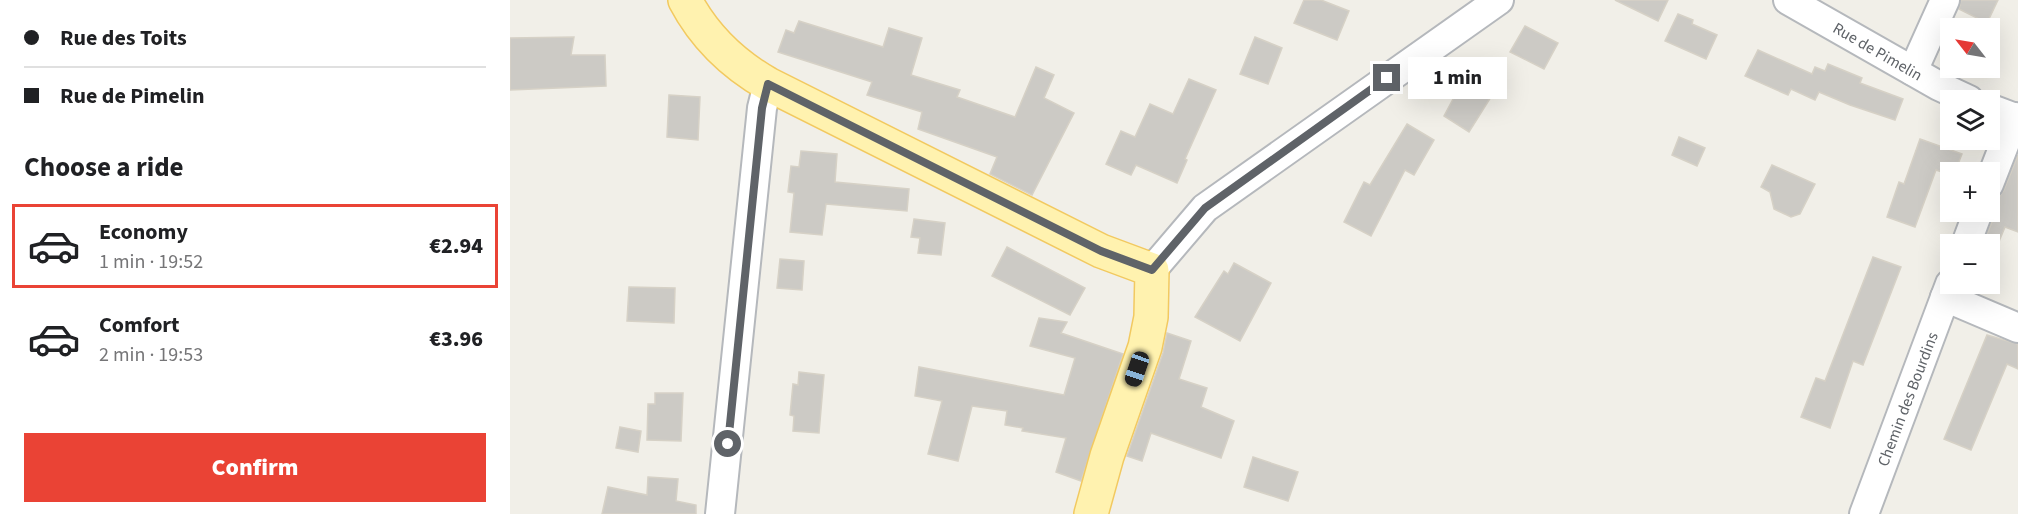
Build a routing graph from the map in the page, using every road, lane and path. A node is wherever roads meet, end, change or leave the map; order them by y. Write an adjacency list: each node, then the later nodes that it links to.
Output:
1 (686, 0): 6 (main road)
2 (1498, 0): 10 (street)
3 (1788, 0): 5 (street, Rue de Pimelin)
4 (1945, 0): 5 (street)
5 (1912, 71): 7 (street, Rue de Pimelin)
6 (768, 84): 10 (main road); 14 (street)
7 (1949, 90)
8 (2007, 115): 9 (street)
9 (1995, 162)
10 (1152, 270): 15 (main road)
11 (1946, 294): 16 (street, Chemin des Bourdins)
12 (1955, 294): 13 (street)
13 (2018, 328)
14 (720, 514)
15 (1091, 514)
16 (1863, 514)

